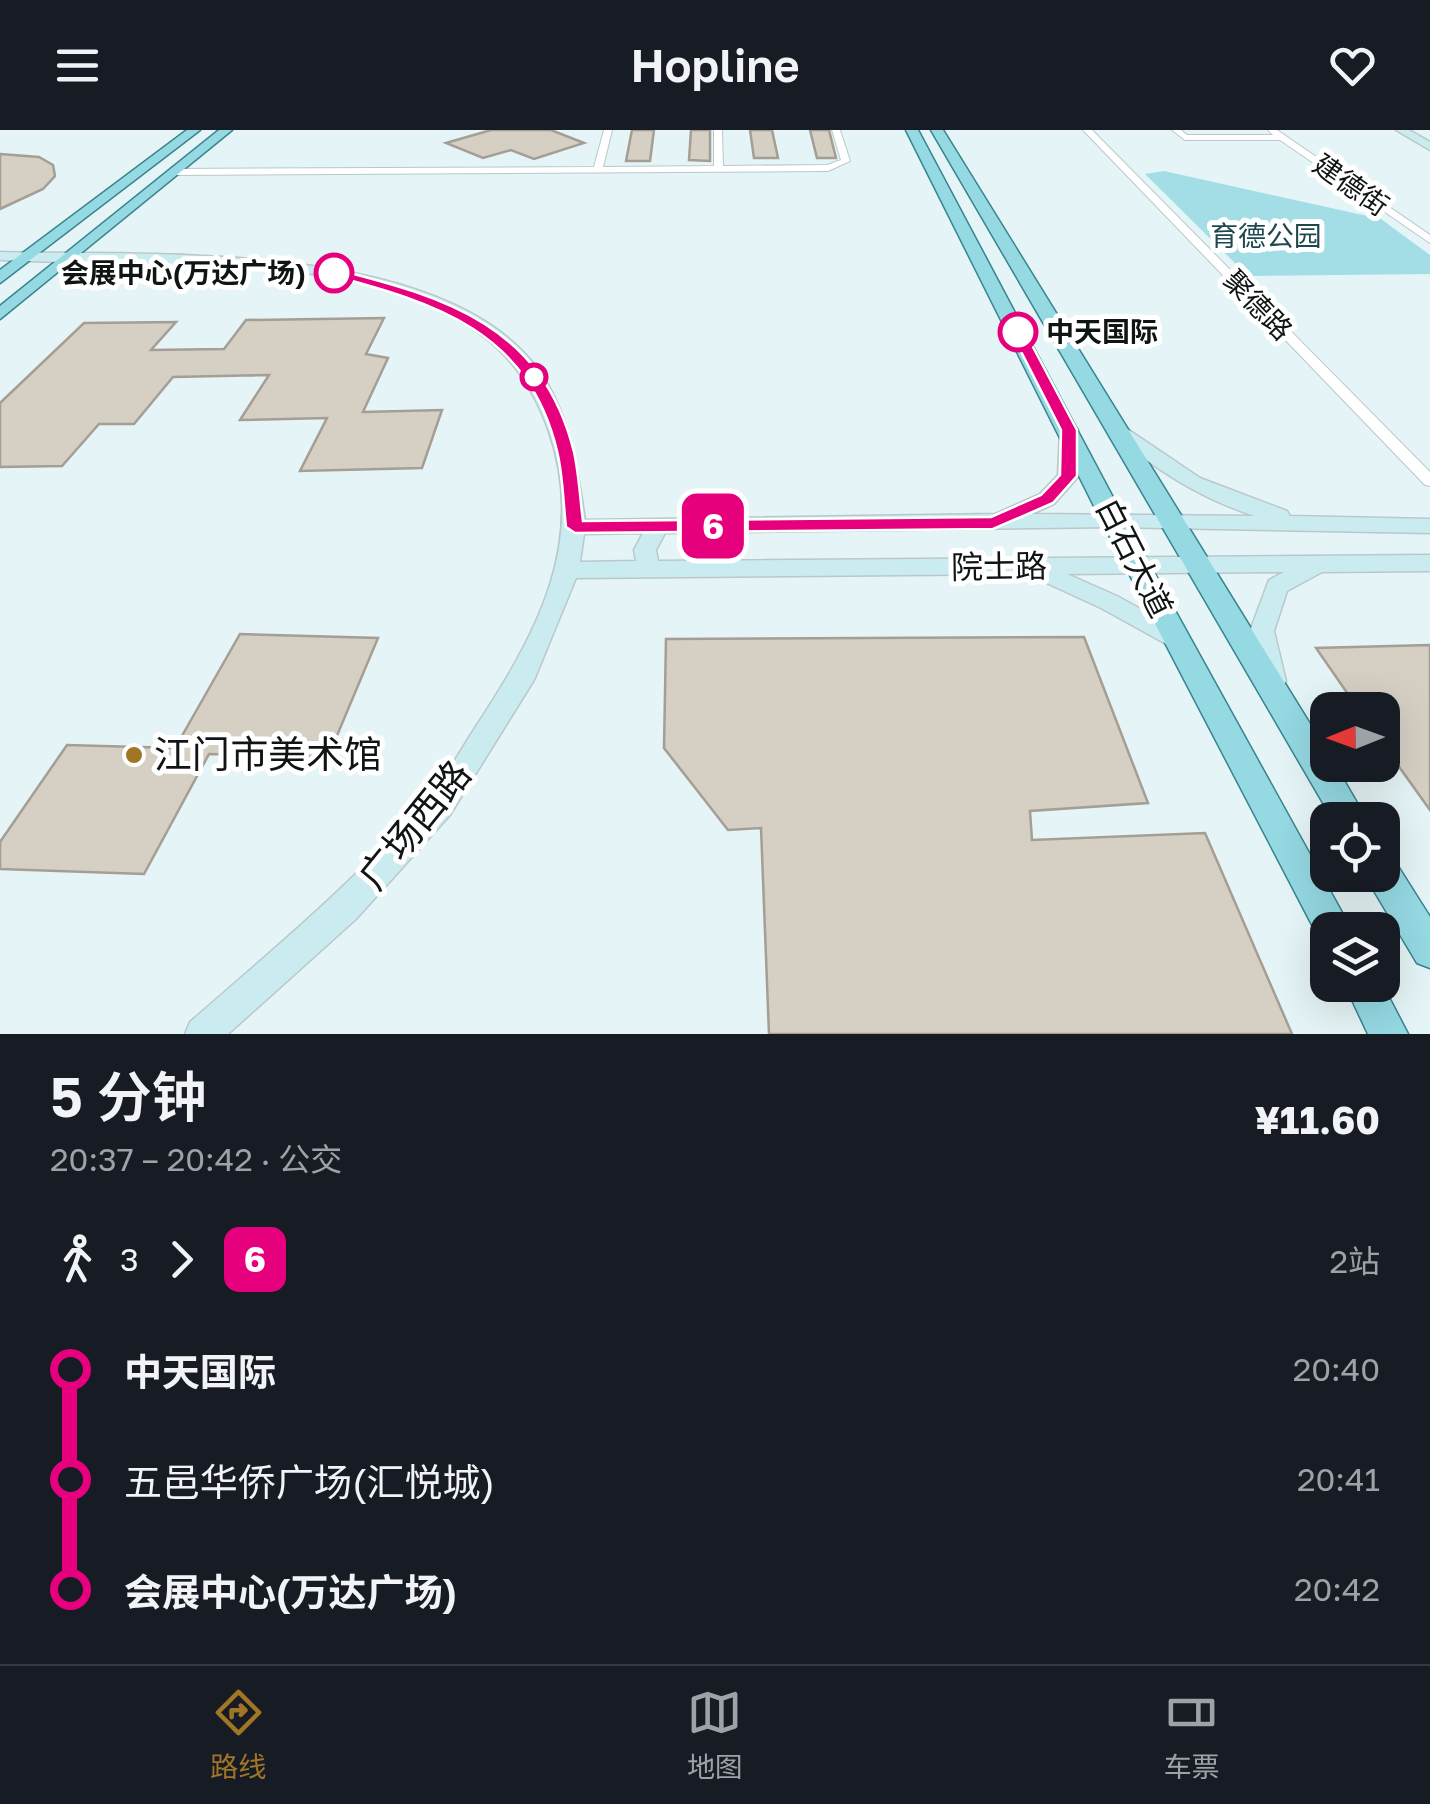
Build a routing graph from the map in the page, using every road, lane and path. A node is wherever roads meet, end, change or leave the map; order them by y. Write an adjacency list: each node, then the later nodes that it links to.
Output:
1 (194, 130): 18 (main road)
2 (226, 130): 17 (main road)
3 (608, 130): 16 (street)
4 (718, 130): 15 (street)
5 (836, 130): 15 (street)
6 (912, 130): 27 (main road, 白石大道)
7 (937, 130): 26 (main road, 白石大道)
8 (1087, 130): 28 (street, 聚德路)
9 (1176, 130): 13 (street)
10 (1272, 130): 13 (street, 建德街)
11 (1401, 130): 14 (main road)
12 (1416, 130): 14 (main road)
13 (1282, 137): 20 (street, 建德街)
14 (1429, 143)
15 (719, 169): 16 (street)
16 (598, 170): 17 (street)
17 (174, 172): 19 (main road)
18 (56, 235): 19 (main road); 23 (main road)
19 (98, 236): 22 (main road)
20 (1430, 240)
21 (0, 256): 23 (main road, 广场西路)
22 (64, 261): 23 (main road, 广场西路); 25 (main road); 35 (main road, 广场西路)
23 (15, 262): 24 (main road)
24 (0, 278)
25 (0, 314)
26 (1111, 422): 30 (main road, 白石大道); 32 (main road)
27 (1069, 430): 29 (main road, 白石大道); 31 (main road)
28 (1430, 481)
29 (1113, 520): 30 (main road, 院士路); 31 (main road, 院士路); 38 (main road, 白石大道)
30 (1171, 522): 32 (main road, 院士路); 39 (main road, 白石大道)
31 (993, 523): 33 (main road, 院士路)
32 (1307, 524): 34 (main road, 院士路)
33 (658, 526): 35 (main road, 院士路); 42 (main road)
34 (1430, 526)
35 (575, 527): 41 (main road, 广场西路)
36 (1323, 562): 37 (main road, 院士路); 39 (main road, 院士路); 44 (main road)
37 (1430, 563)
38 (1137, 564): 39 (main road, 院士路); 40 (main road, 院士路); 43 (main road, 白石大道)
39 (1196, 565): 44 (main road, 白石大道)
40 (1020, 567): 42 (main road, 院士路); 43 (main road)
41 (568, 570): 42 (main road, 院士路); 50 (main road, 广场西路)
42 (650, 570)
43 (1177, 642): 47 (main road, 白石大道)
44 (1278, 699): 45 (main road, 白石大道)
45 (1340, 802)
46 (1394, 892): 48 (main road)
47 (1323, 912)
48 (1430, 950)
49 (1372, 1002): 51 (main road)
50 (202, 1034)
51 (1389, 1034)

